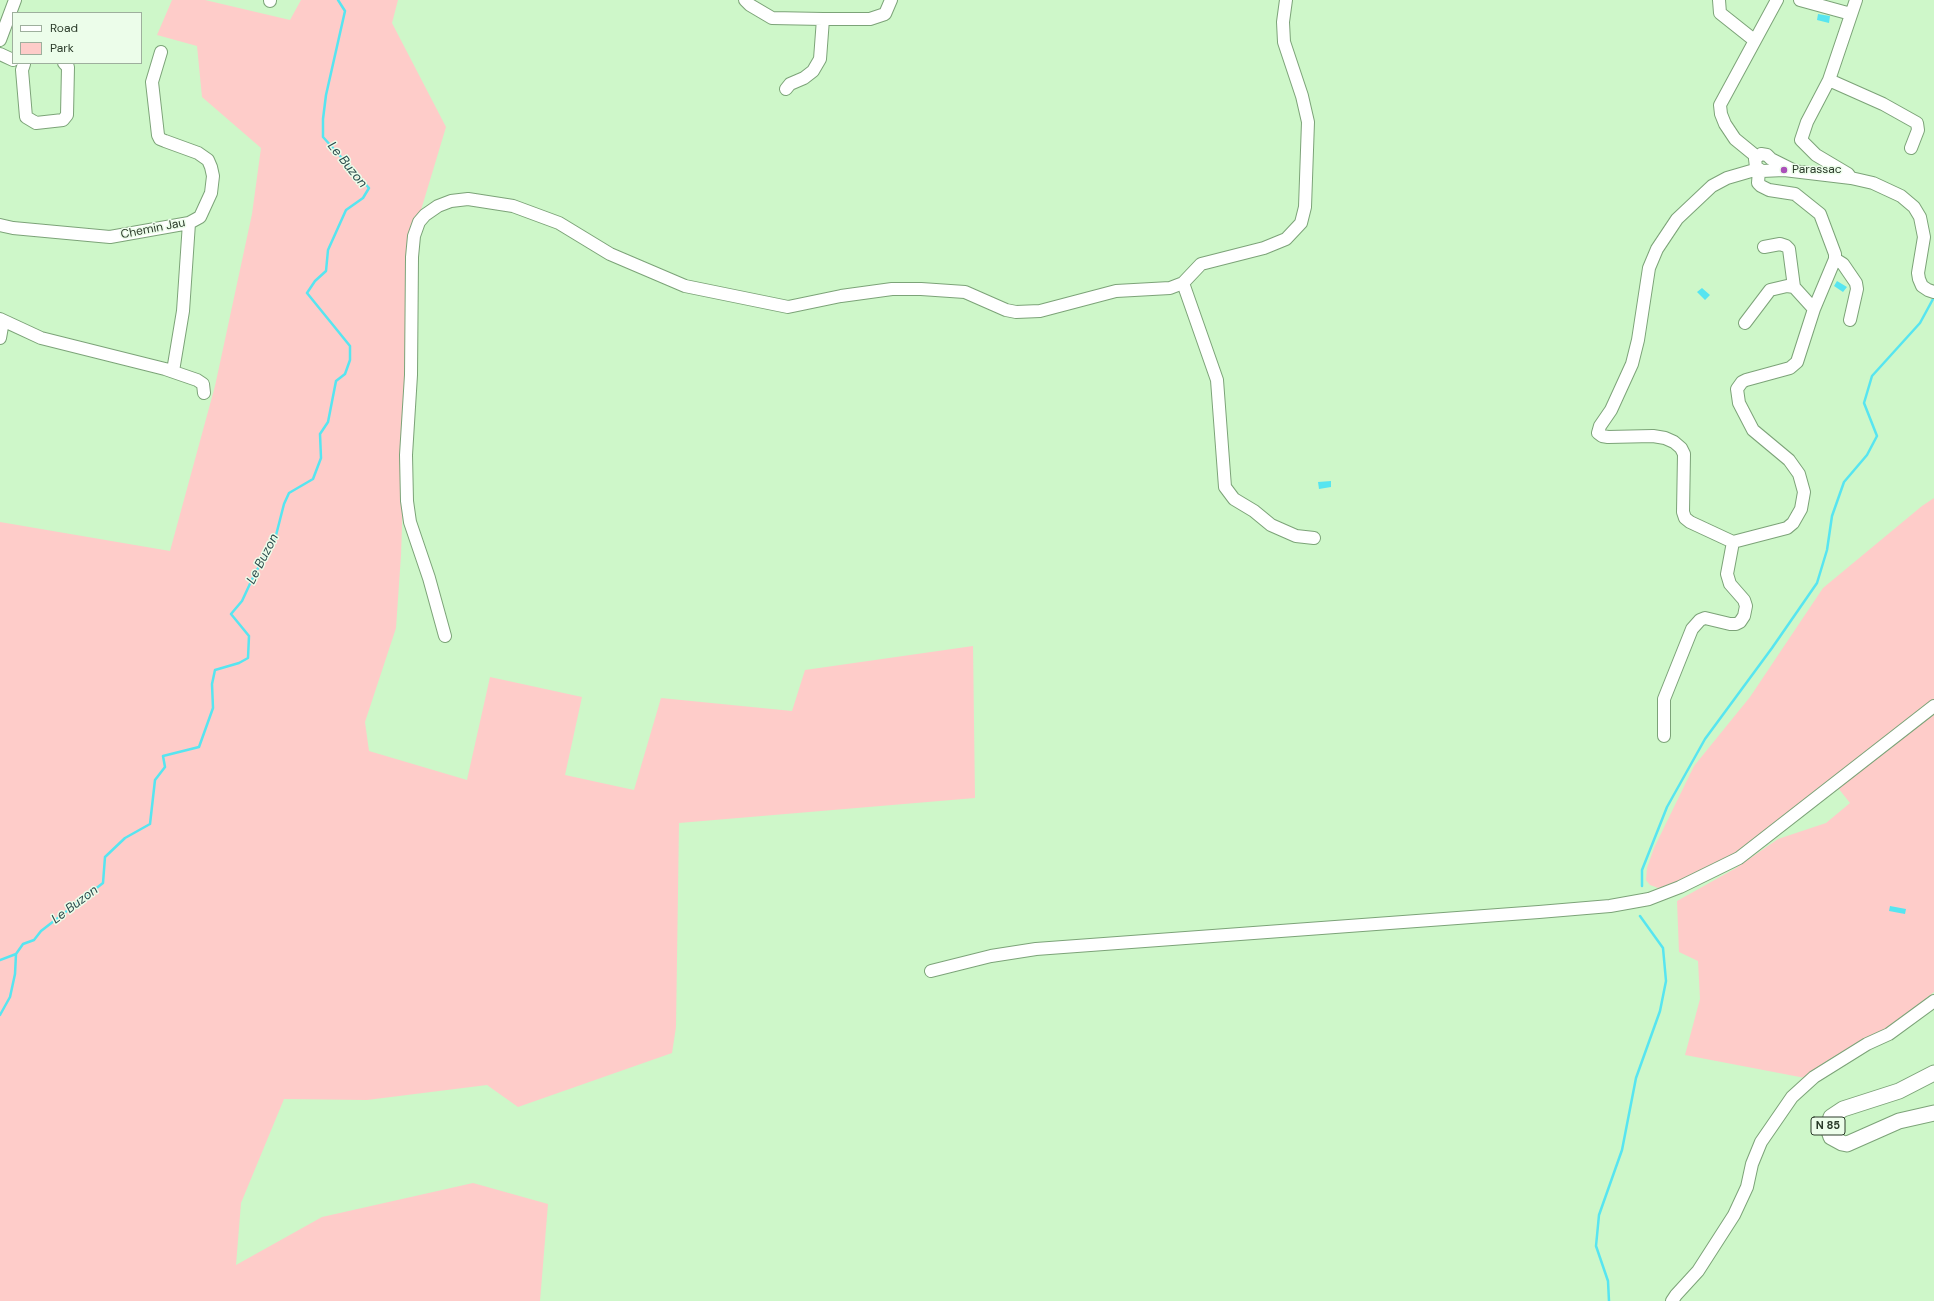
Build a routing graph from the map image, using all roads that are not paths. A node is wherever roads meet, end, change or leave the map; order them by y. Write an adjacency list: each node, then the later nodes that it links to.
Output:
1 (15, 0): 11 (street)
2 (745, 0): 10 (street)
3 (892, 0): 10 (street)
4 (1286, 0): 27 (street)
5 (1719, 0): 12 (street)
6 (1777, 0): 12 (street)
7 (1800, 0): 9 (street)
8 (1856, 0): 9 (street)
9 (1850, 14): 18 (street)
10 (822, 19): 19 (street)
11 (0, 40)
12 (1754, 40): 21 (street)
13 (161, 52): 23 (street, Chemin Jau)
14 (0, 54): 15 (street)
15 (12, 59)
16 (22, 64): 17 (street)
17 (65, 64)
18 (1829, 80): 20 (street); 22 (street)
19 (786, 89)
20 (1911, 148)
21 (1762, 165): 22 (street); 26 (street); 38 (street)
22 (1851, 178): 29 (street)
23 (189, 223): 24 (street, Chemin Jau); 35 (street)
24 (0, 226)
25 (1764, 247): 28 (street)
26 (1835, 260): 30 (street); 32 (street)
27 (1183, 283): 37 (street); 39 (street)
28 (1794, 287): 30 (street); 33 (street)
29 (1934, 292)
30 (1814, 309): 38 (street)
31 (2, 320): 34 (street); 35 (street)
32 (1850, 320)
33 (1745, 323)
34 (0, 338)
35 (173, 371): 36 (street)
36 (204, 392)
37 (1314, 538)
38 (1733, 542): 41 (street)
39 (445, 636)
40 (1934, 706): 42 (street)
41 (1664, 736)
42 (931, 971)
43 (1934, 1001): 46 (street)
44 (1934, 1073): 45 (main road, N 85)
45 (1934, 1113)
46 (1672, 1301)

